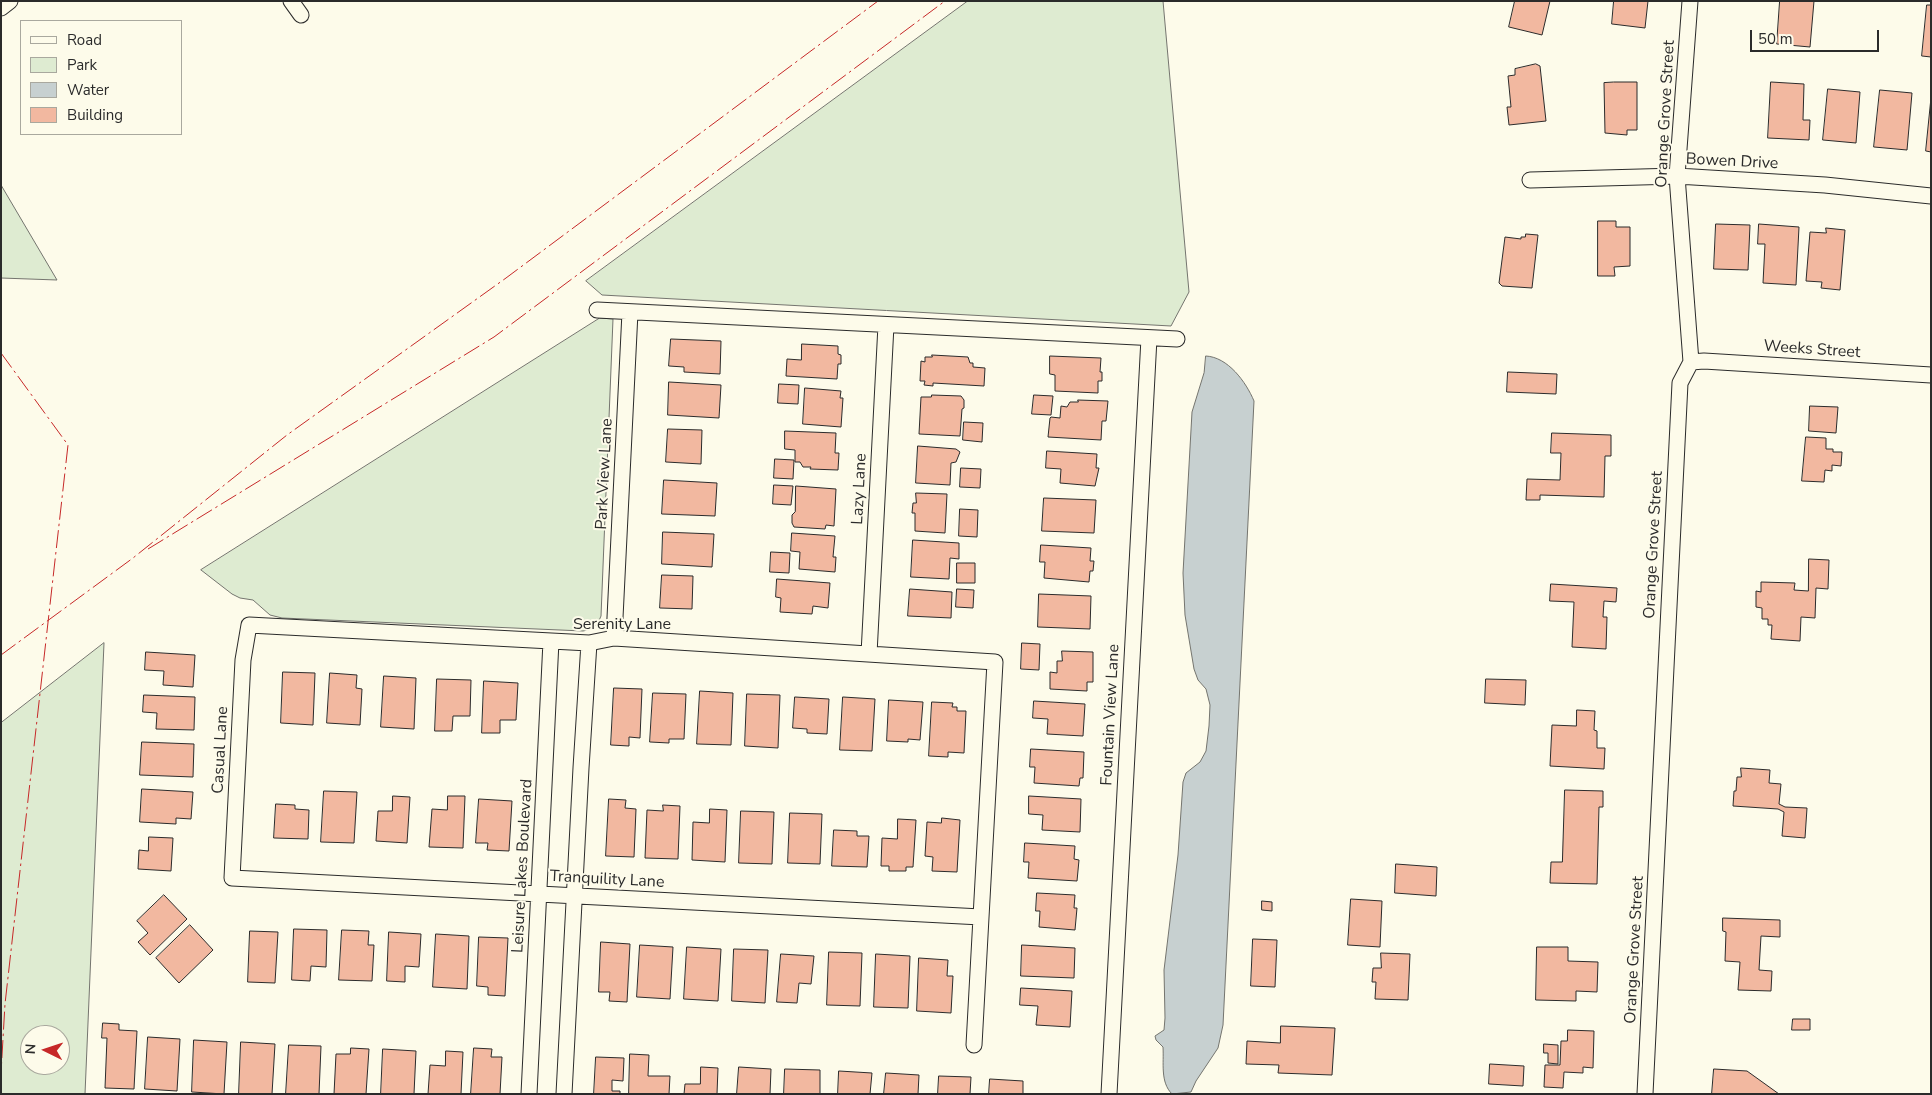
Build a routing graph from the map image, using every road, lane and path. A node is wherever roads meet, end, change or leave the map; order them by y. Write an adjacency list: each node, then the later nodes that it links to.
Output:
1 (10, 1): 4 (street)
2 (291, 1): 5 (street)
3 (1690, 1): 6 (street, Orange Grove Street)
4 (1, 8)
5 (301, 15)
6 (1677, 176): 7 (street, Bowen Drive); 8 (street, Bowen Drive); 14 (street, Orange Grove Street)
7 (1530, 180)
8 (1931, 196)
9 (597, 310): 10 (street)
10 (630, 312): 11 (street); 17 (street, Park View Lane)
11 (886, 325): 12 (street); 20 (street, Lazy Lane)
12 (1149, 338): 13 (street); 28 (street, Fountain View Lane)
13 (1177, 340)
14 (1691, 362): 15 (street, Weeks Street); 29 (street, Orange Grove Street)
15 (1931, 375)
16 (249, 625): 18 (street, Serenity Lane); 21 (street, Casual Lane)
17 (614, 638): 19 (street, Serenity Lane); 20 (street, Serenity Lane)
18 (552, 641): 19 (street, Serenity Lane); 22 (street, Leisure Lakes Boulevard)
19 (589, 644): 23 (street)
20 (869, 654): 24 (street, Serenity Lane)
21 (232, 878): 22 (street, Tranquility Lane)
22 (539, 894): 23 (street, Tranquility Lane); 26 (street, Leisure Lakes Boulevard)
23 (574, 896): 24 (street, Tranquility Lane); 27 (street)
24 (981, 917): 25 (street)
25 (974, 1045)
26 (529, 1094)
27 (564, 1094)
28 (1109, 1094)
29 (1645, 1094)

